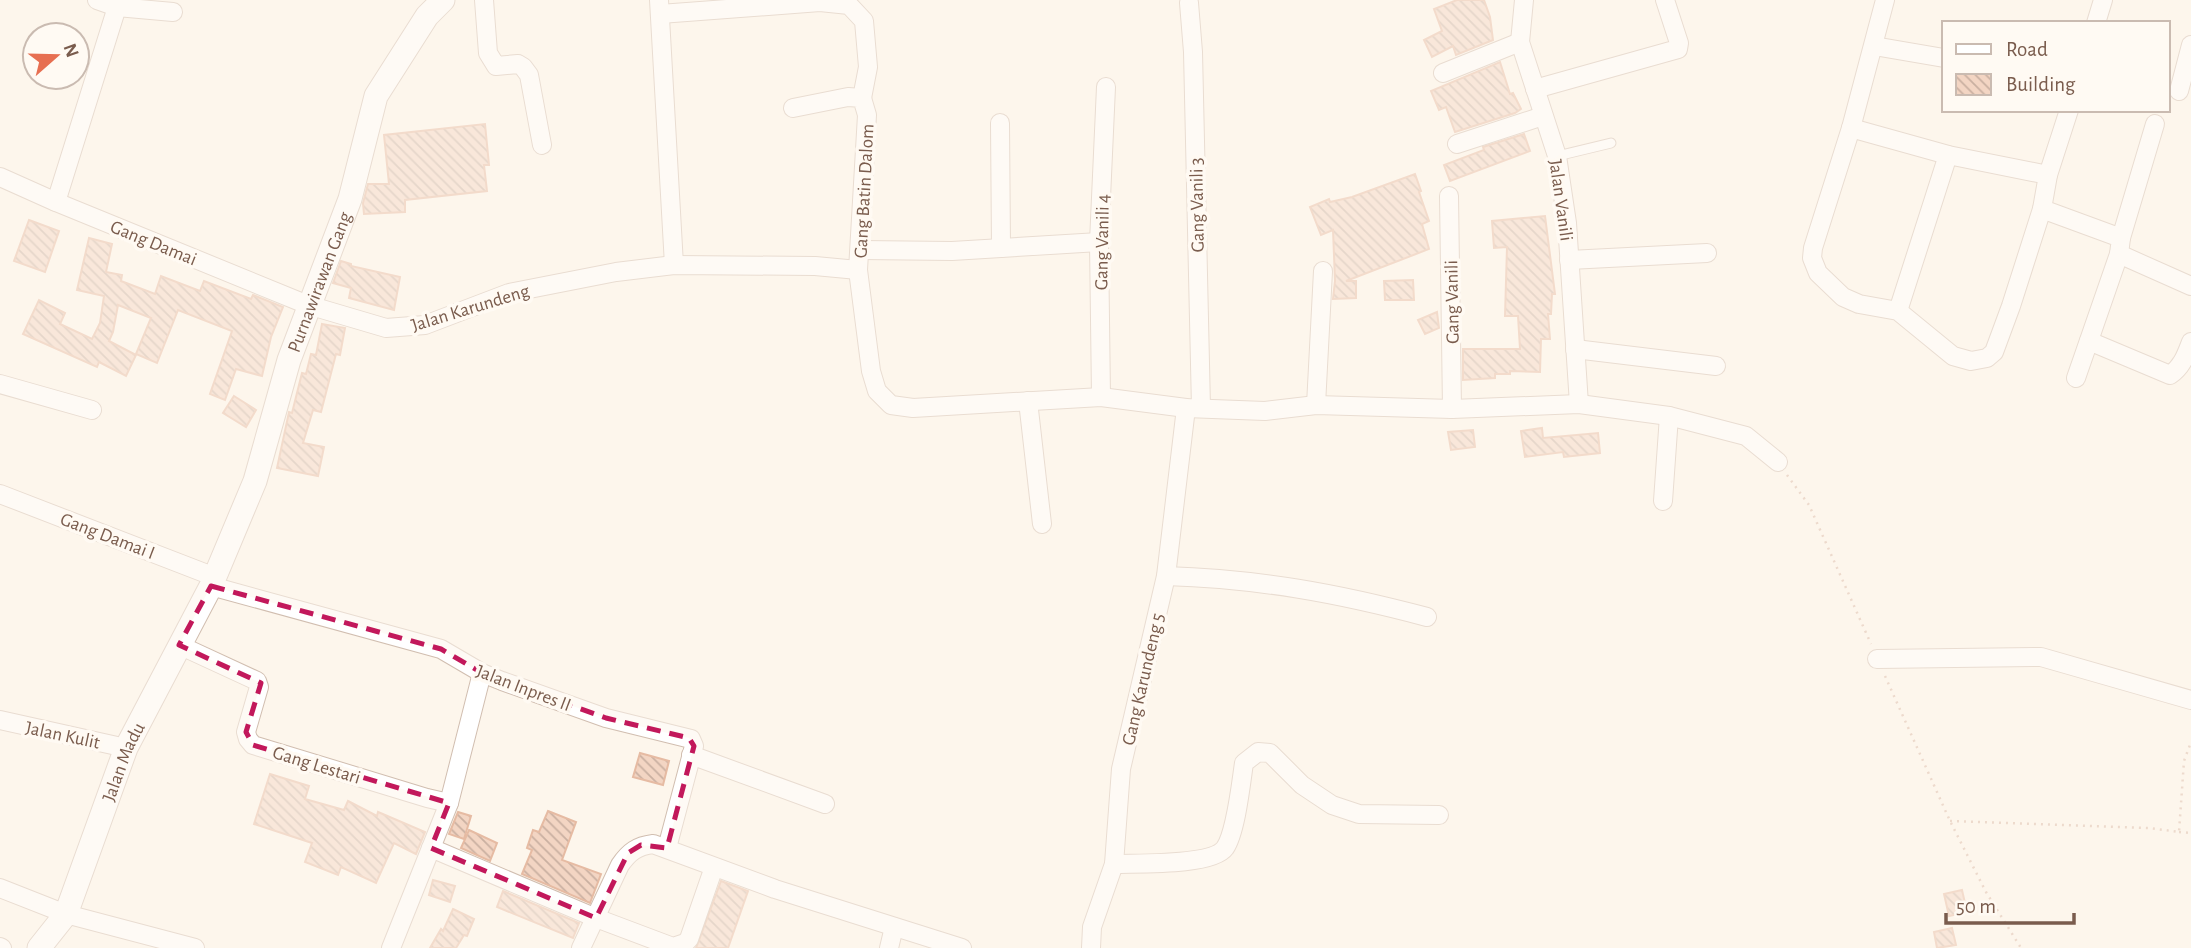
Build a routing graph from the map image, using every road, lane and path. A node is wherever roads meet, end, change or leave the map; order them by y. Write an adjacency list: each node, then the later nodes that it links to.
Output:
1 (97, 0): 9 (street)
2 (443, 0): 48 (street, Purnawirawan Gang)
3 (484, 0): 30 (street)
4 (1524, 0): 13 (street, Jalan Vanili)
5 (1665, 0): 19 (street)
6 (1885, 0): 15 (street)
7 (2103, 0): 12 (street)
8 (1189, 3): 60 (street, Gang Vanili 3)
9 (117, 7): 11 (street); 36 (street)
10 (659, 7): 21 (street); 44 (street)
11 (173, 12)
12 (2097, 21)
13 (1520, 42): 17 (street); 19 (street, Jalan Vanili)
14 (2191, 44): 20 (street)
15 (1874, 46): 16 (street); 27 (street)
16 (1942, 58)
17 (1443, 73)
18 (1106, 87): 38 (street, Gang Vanili 4)
19 (1535, 89): 24 (street, Jalan Vanili)
20 (2179, 91)
21 (862, 98): 22 (street, Gang Batin Dalom); 41 (street, Gang Batin Dalom)
22 (793, 108)
23 (2068, 112): 33 (street)
24 (1543, 116): 29 (street); 32 (street, Jalan Vanili)
25 (1000, 123): 40 (street)
26 (2155, 124): 39 (street)
27 (1851, 128): 31 (street); 49 (street)
28 (1611, 143): 32 (lane)
29 (1457, 144)
30 (542, 145)
31 (1948, 155): 33 (street); 49 (street)
32 (1557, 156): 43 (street, Jalan Vanili)
33 (2048, 175): 37 (street)
34 (0, 177): 36 (street, Gang Damai)
35 (1449, 196): 61 (street, Gang Vanili)
36 (55, 202): 48 (street, Gang Damai)
37 (2042, 209): 39 (street); 49 (street)
38 (1099, 242): 40 (street); 56 (street, Gang Vanili 4)
39 (2120, 246): 47 (street); 50 (street)
40 (1001, 248): 41 (street)
41 (861, 250): 45 (street, Gang Batin Dalom)
42 (1707, 253): 43 (street)
43 (1569, 260): 52 (street, Jalan Vanili)
44 (674, 265): 45 (street, Jalan Karundeng); 48 (street, Jalan Karundeng)
45 (858, 271): 57 (street, Gang Batin Dalom)
46 (1323, 271): 59 (street)
47 (2191, 286)
48 (308, 305): 69 (street, Purnawirawan Gang)
49 (1898, 311)
50 (2089, 341): 51 (street); 54 (street)
51 (2191, 342)
52 (1575, 349): 53 (street); 58 (street, Jalan Vanili)
53 (1716, 366)
54 (2076, 378)
55 (0, 384): 62 (street)
56 (1101, 397): 57 (street, Gang Batin Dalom); 60 (street, Gang Batin Dalom)
57 (1028, 401): 67 (street)
58 (1579, 404): 61 (street, Gang Batin Dalom); 63 (street, Gang Batin Dalom)
59 (1316, 405): 60 (street, Gang Batin Dalom); 61 (street, Gang Batin Dalom)
60 (1193, 408): 68 (street, Gang Karundeng 5)
61 (1452, 409)
62 (92, 410)
63 (1668, 416): 64 (street, Gang Batin Dalom); 66 (street)
64 (1778, 462): 72 (path)
65 (0, 494): 69 (street, Gang Damai I)
66 (1663, 501)
67 (1042, 524)
68 (1166, 576): 70 (street); 87 (street, Gang Karundeng 5)
69 (213, 581): 71 (street, Jalan Madu); 73 (street, Jalan Inpres II)
70 (1427, 617)
71 (179, 645): 77 (street, Jalan Madu); 79 (street, Gang Lestari)
72 (1877, 659): 74 (street); 82 (path)
73 (482, 673): 78 (street, Jalan Inpres II); 79 (street)
74 (2191, 701)
75 (0, 720): 77 (street, Jalan Kulit)
76 (2191, 742): 83 (path)
77 (125, 748): 90 (street, Jalan Madu)
78 (691, 755): 80 (street); 86 (street)
79 (449, 803): 85 (street)
80 (825, 804)
81 (1439, 815): 87 (street)
82 (1950, 821): 83 (path); 100 (path)
83 (2179, 832): 84 (path)
84 (2191, 833)
85 (430, 848): 91 (street); 95 (street)
86 (667, 848): 88 (street); 91 (street)
87 (1114, 864): 99 (street, Gang Karundeng 5)
88 (714, 867): 91 (street); 92 (street)
89 (0, 888): 90 (street)
90 (66, 914): 93 (street, Jalan Madu); 94 (street)
91 (596, 918): 96 (street)
92 (894, 927): 97 (street); 98 (street)
93 (39, 948)
94 (195, 948)
95 (391, 948)
96 (581, 948)
97 (888, 948)
98 (962, 948)
99 (1091, 948)
100 (2021, 948)

